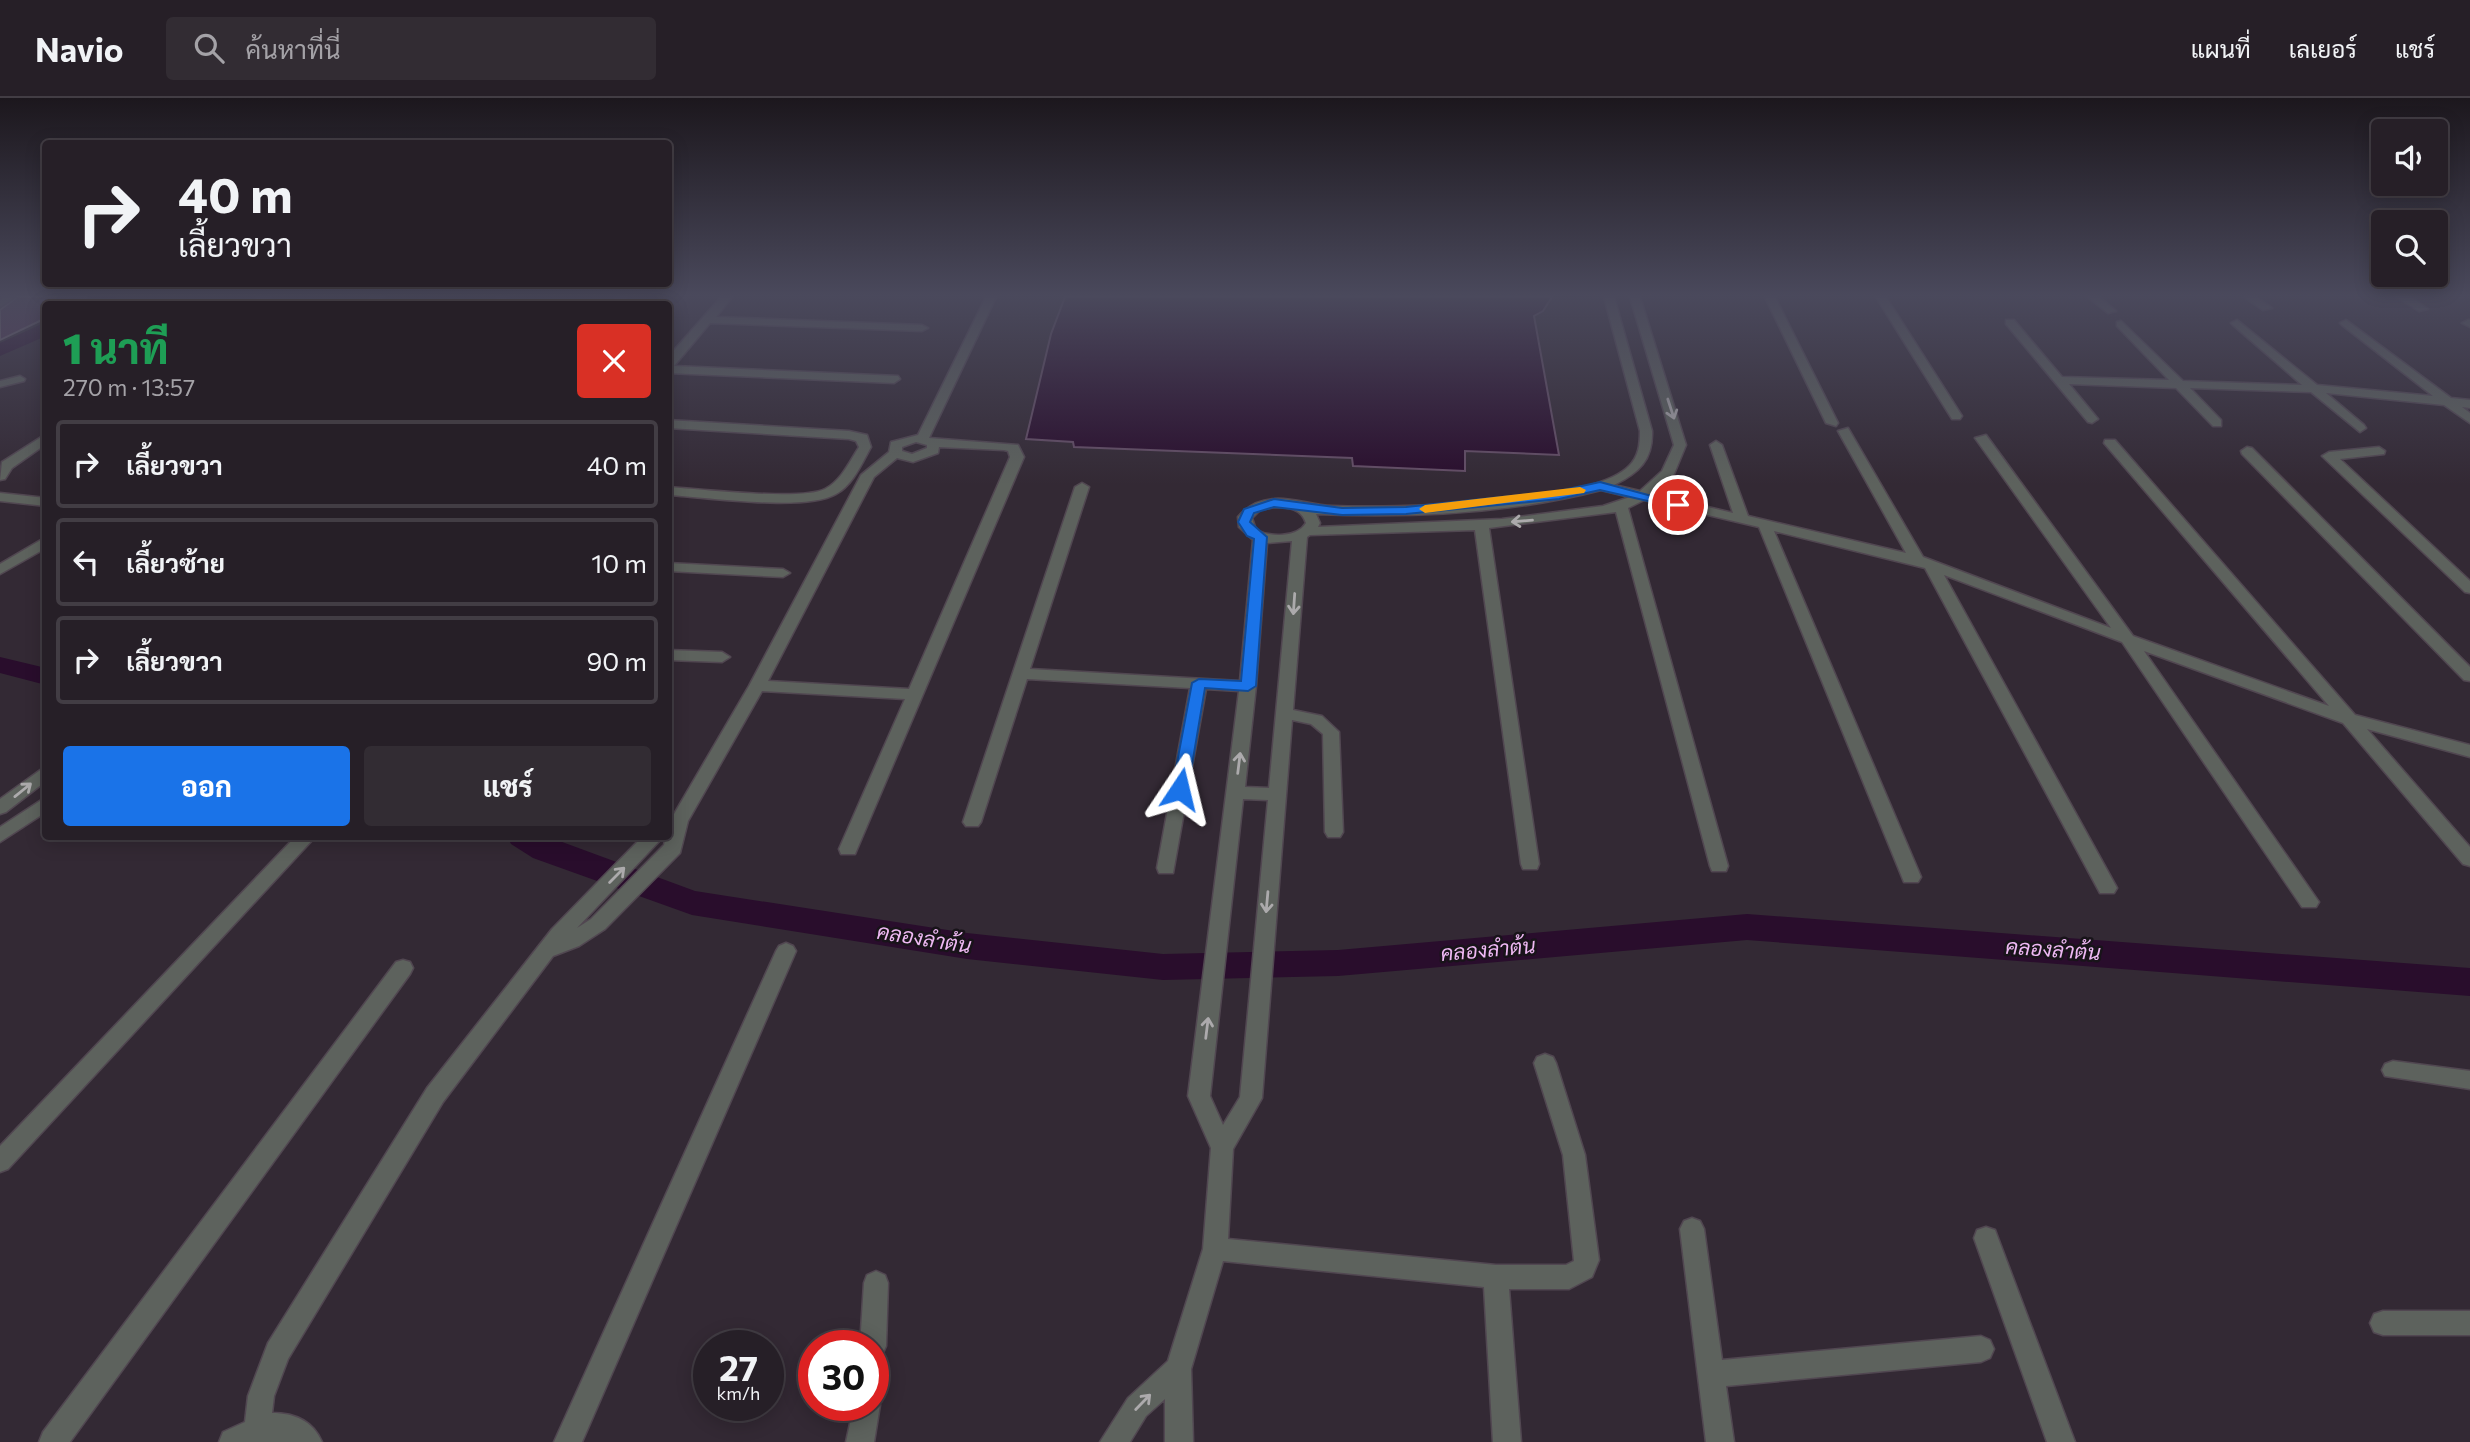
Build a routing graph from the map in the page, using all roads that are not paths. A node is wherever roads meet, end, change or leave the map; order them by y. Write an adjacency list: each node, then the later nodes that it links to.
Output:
1 (964, 360): 27 (street)
2 (1626, 360): 34 (street)
3 (1654, 360): 37 (street, one-way to 37)
4 (1803, 360): 48 (street)
5 (1921, 360): 19 (street)
6 (2042, 360): 13 (street)
7 (2156, 360): 15 (street)
8 (2280, 360): 16 (street)
9 (2393, 360): 17 (street)
10 (672, 367): 12 (street)
11 (20, 379): 14 (lane)
12 (894, 379)
13 (2059, 380): 15 (street); 20 (street)
14 (0, 384)
15 (2180, 384): 16 (street); 22 (street)
16 (2314, 389): 17 (street); 24 (street)
17 (2450, 404): 18 (street); 21 (street)
18 (2470, 404)
19 (1956, 416)
20 (2092, 419)
21 (2470, 419)
22 (2217, 423)
23 (672, 425): 36 (street)
24 (2360, 428)
25 (1981, 438): 53 (street)
26 (42, 441): 33 (street)
27 (928, 441): 32 (street); 32 (street); 61 (street)
28 (2110, 443): 63 (street)
29 (1716, 445): 42 (street)
30 (2247, 451): 57 (street)
31 (2379, 451): 52 (street)
32 (895, 453): 59 (street)
33 (0, 477)
34 (1600, 486): 37 (street); 41 (street)
35 (1082, 487): 56 (street)
36 (672, 491)
37 (1641, 496): 40 (street); 42 (street)
38 (0, 497): 39 (street)
39 (42, 502)
40 (1621, 506): 44 (street, one-way to 44); 79 (street)
41 (1303, 509): 45 (street); 46 (street)
42 (1742, 518): 43 (street)
43 (1763, 523): 48 (street); 81 (street)
44 (1481, 524): 45 (street); 78 (street)
45 (1304, 534): 46 (street); 62 (street, one-way to 62)
46 (1260, 537): 60 (street)
47 (42, 544): 50 (street)
48 (1924, 562): 53 (street); 82 (street)
49 (672, 567): 51 (street)
50 (0, 570)
51 (783, 573)
52 (2470, 589)
53 (2129, 641): 63 (street); 83 (street)
54 (672, 655): 55 (street)
55 (722, 657)
56 (1021, 674): 58 (street); 70 (street)
57 (2470, 676)
58 (1199, 683): 60 (street); 80 (street)
59 (757, 686): 61 (street); 71 (street)
60 (1248, 686): 66 (street, one-way to 60)
61 (913, 694): 76 (street)
62 (1287, 714): 67 (street); 72 (street)
63 (2349, 719): 64 (street); 77 (street)
64 (2470, 751)
65 (42, 775): 69 (street, one-way to 65)
66 (1236, 793): 67 (street); 90 (street, one-way to 66)
67 (1279, 794): 90 (street, one-way to 90)
68 (42, 806): 73 (street)
69 (0, 808)
70 (972, 822)
71 (674, 824): 84 (street)
72 (1334, 832)
73 (0, 836)
74 (303, 840): 91 (street)
75 (651, 840): 84 (street, one-way to 75)
76 (848, 849)
77 (2470, 859)
78 (1530, 864)
79 (1719, 866)
80 (1166, 867)
81 (1911, 877)
82 (2107, 888)
83 (2309, 902)
84 (551, 949): 104 (street)
85 (786, 951): 107 (street)
86 (403, 968): 105 (street)
87 (1545, 1063): 95 (street)
88 (2393, 1070): 89 (street)
89 (2470, 1080)
90 (1222, 1149): 94 (street)
91 (0, 1162)
92 (1692, 1229): 102 (street)
93 (1986, 1238): 113 (street)
94 (1215, 1249): 95 (street); 101 (street)
95 (1496, 1277): 111 (street)
96 (876, 1283): 99 (street)
97 (2383, 1323): 98 (street)
98 (2470, 1323)
99 (874, 1330)
100 (1981, 1349): 102 (street)
101 (1178, 1368): 109 (street, one-way to 101); 110 (street)
102 (1711, 1374): 112 (street)
103 (864, 1421): 108 (street)
104 (245, 1436): 106 (street)
105 (53, 1442)
106 (308, 1442)
107 (568, 1442)
108 (859, 1442)
109 (1114, 1442)
110 (1179, 1442)
111 (1507, 1442)
112 (1720, 1442)
113 (2061, 1442)

